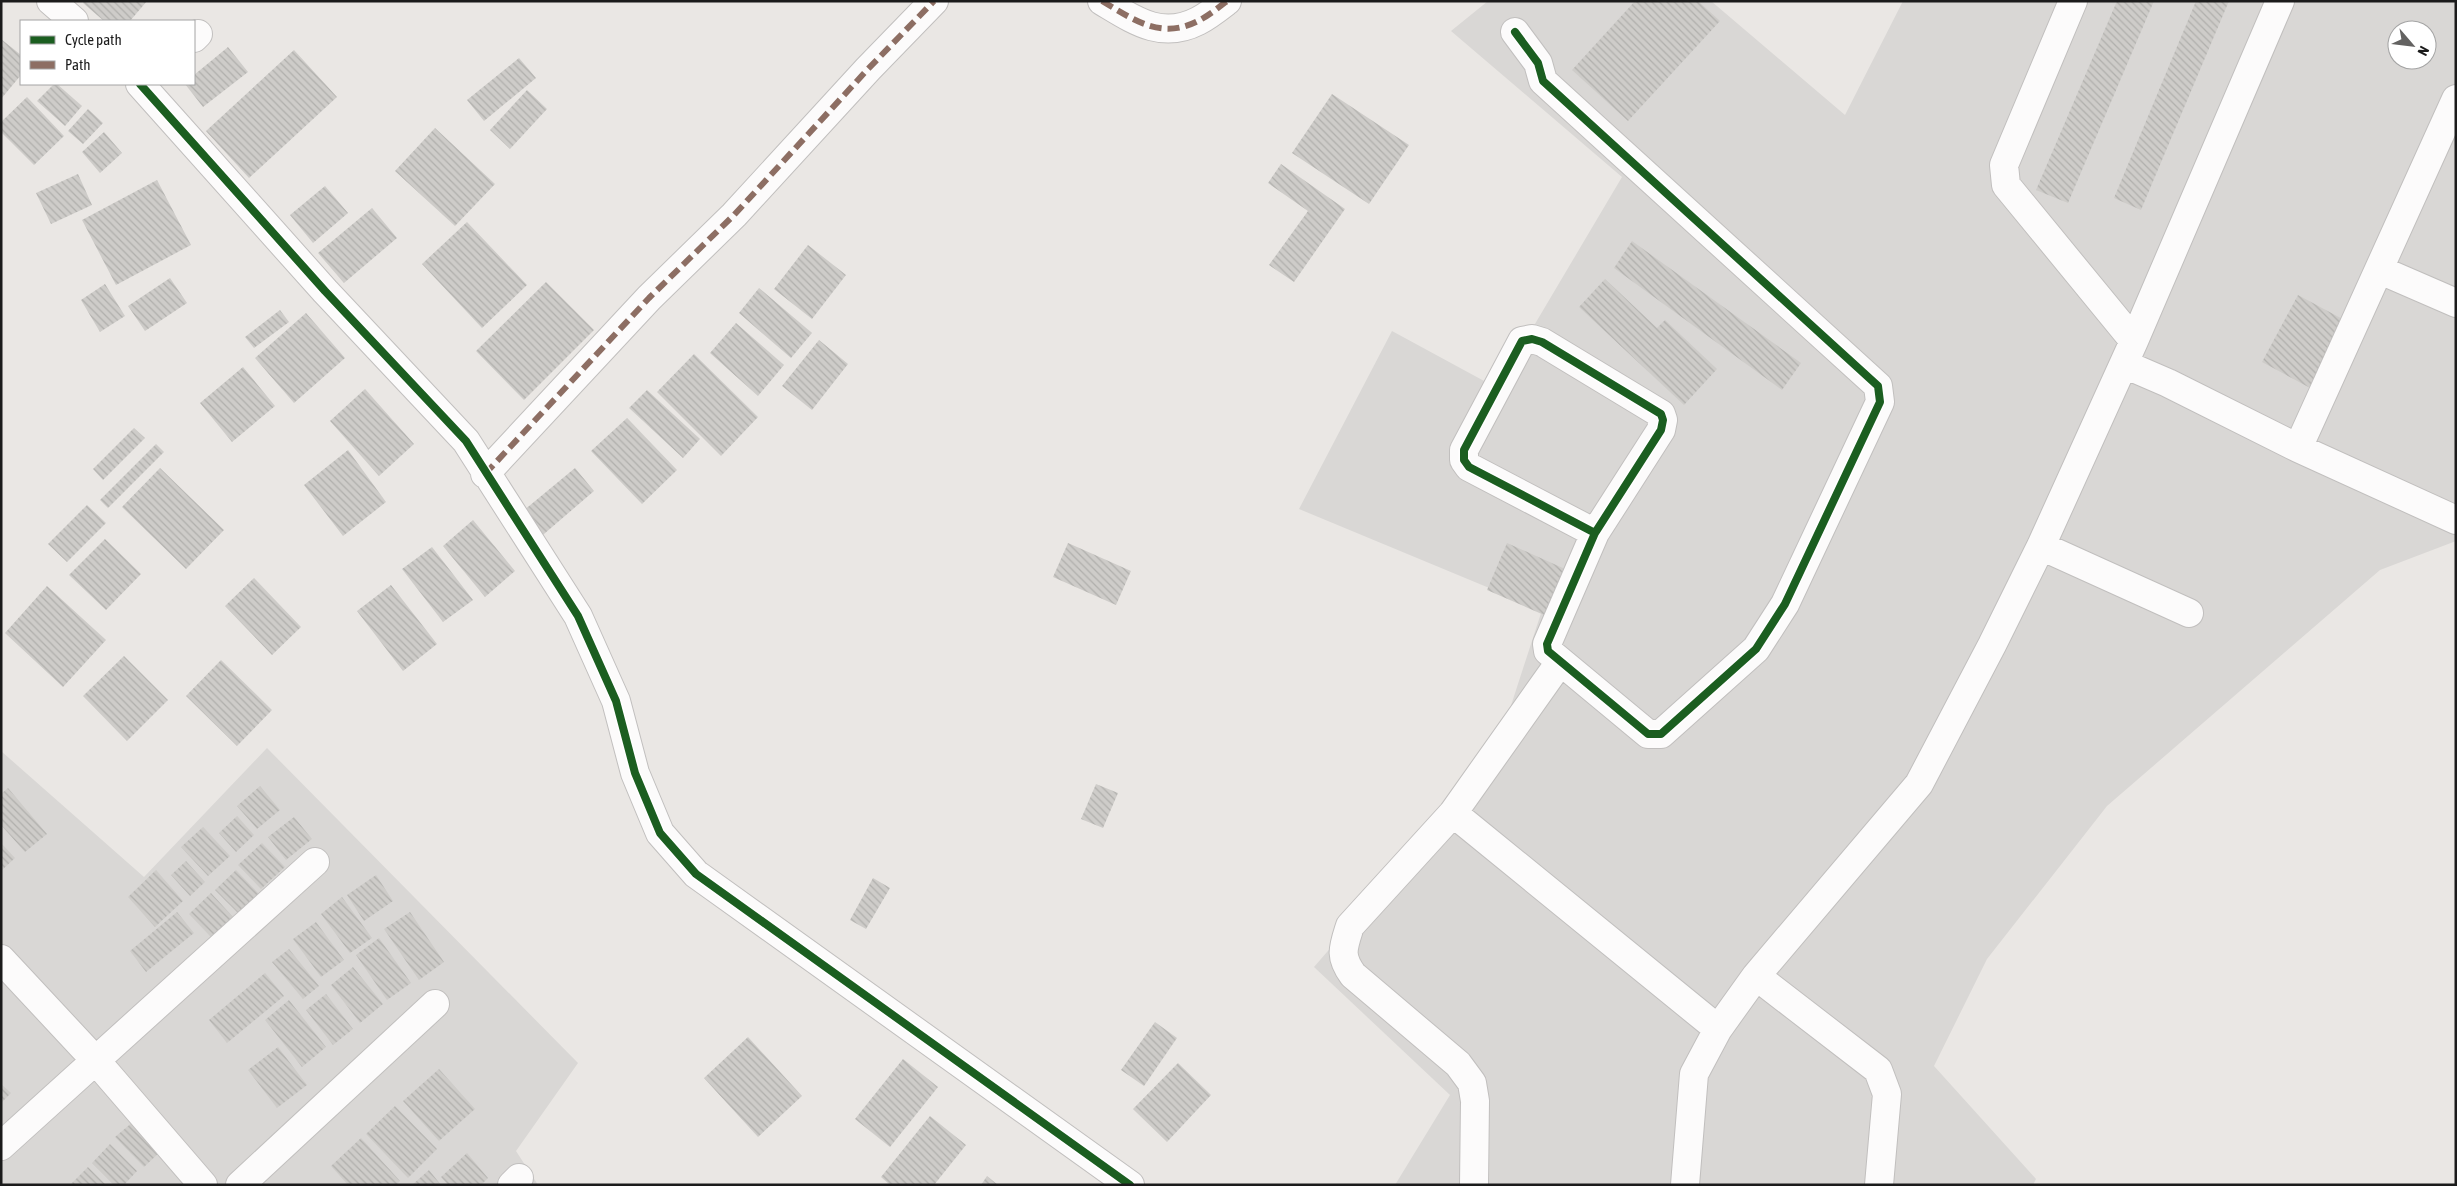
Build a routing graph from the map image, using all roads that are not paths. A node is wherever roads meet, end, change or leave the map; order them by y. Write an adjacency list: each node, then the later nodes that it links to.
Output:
1 (51, 1): 7 (street)
2 (934, 1): 15 (street)
3 (1102, 1): 4 (street)
4 (1227, 1)
5 (2073, 1): 13 (street)
6 (2280, 1): 13 (street)
7 (73, 20)
8 (1515, 32): 20 (street)
9 (146, 86): 15 (street)
10 (2456, 99): 11 (street)
11 (2380, 270): 12 (street); 14 (street)
12 (2456, 303)
13 (2129, 353): 14 (street); 18 (street)
14 (2298, 448): 16 (street)
15 (485, 474): 29 (street)
16 (2456, 520)
17 (1595, 533): 17 (street); 20 (street)
18 (2041, 546): 19 (street); 24 (street)
19 (2189, 613)
20 (1560, 662): 21 (street)
21 (1453, 813): 26 (street); 32 (street)
22 (315, 862): 27 (street)
23 (1, 959): 27 (street)
24 (1756, 976): 26 (street); 34 (street)
25 (435, 1004): 31 (street)
26 (1718, 1029): 33 (street)
27 (97, 1062): 28 (street); 30 (street)
28 (1, 1146)
29 (1123, 1183)
30 (203, 1185)
31 (240, 1185)
32 (1474, 1185)
33 (1685, 1185)
34 (1879, 1185)

